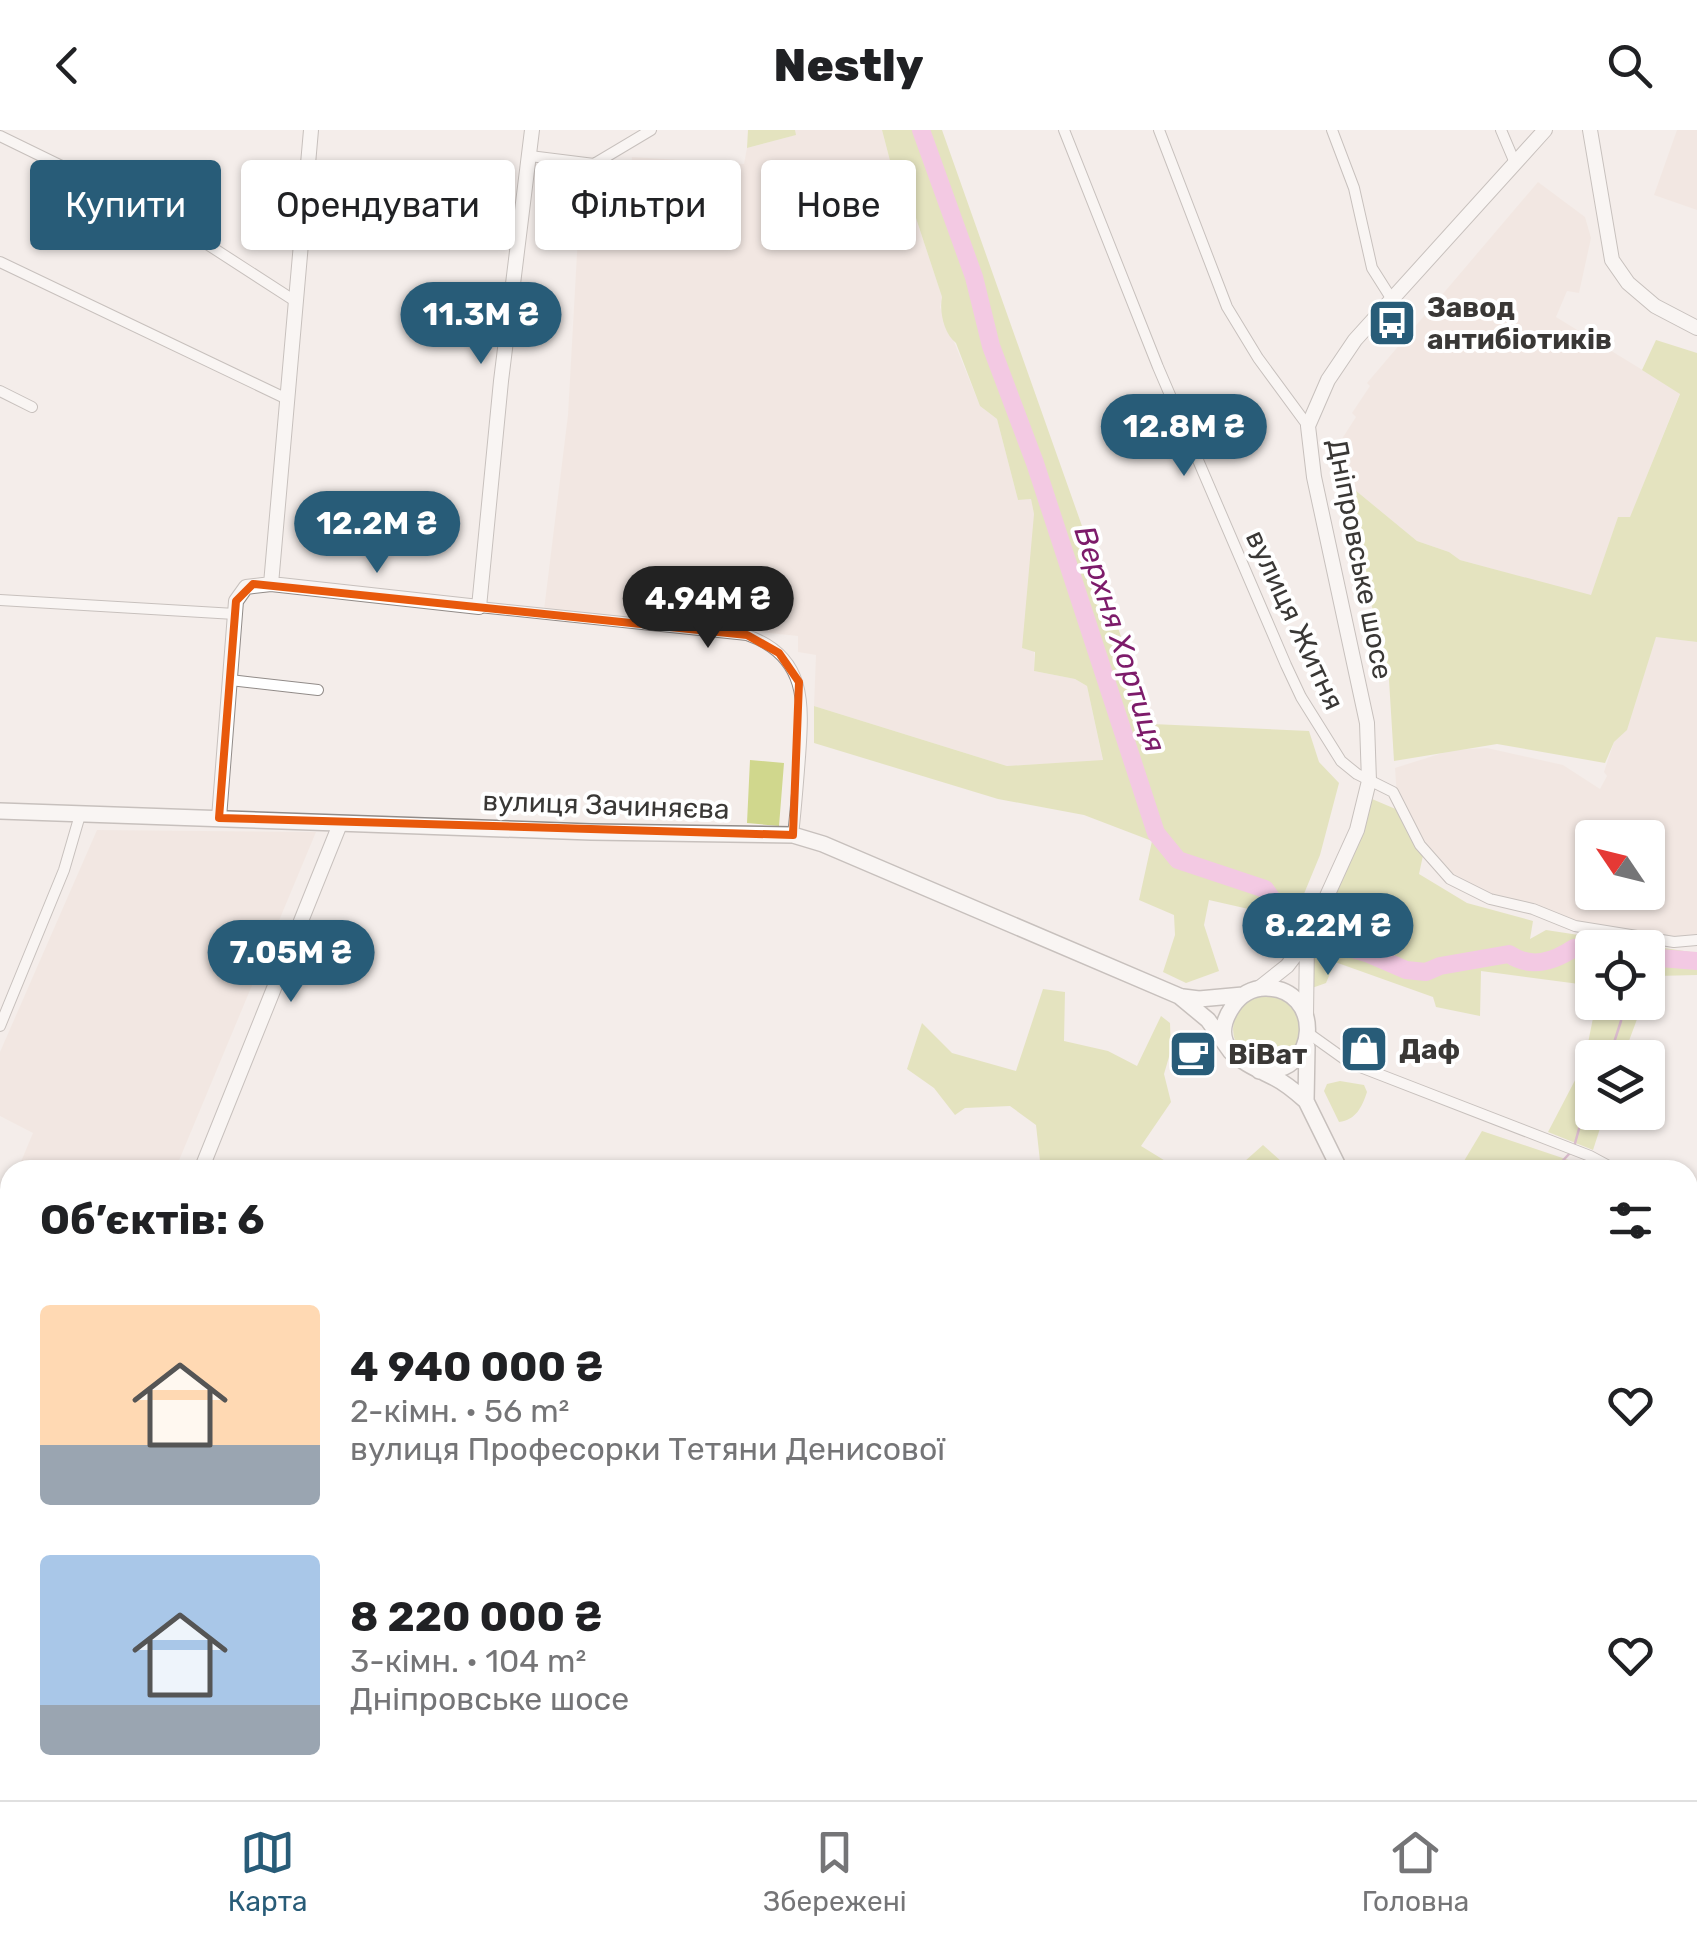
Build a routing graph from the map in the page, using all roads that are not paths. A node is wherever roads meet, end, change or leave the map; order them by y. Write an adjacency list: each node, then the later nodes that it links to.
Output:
1 (310, 130): 15 (street)
2 (532, 130): 11 (street)
3 (650, 130): 11 (street)
4 (1064, 130): 27 (street, вулиця Житня)
5 (1159, 130): 20 (street)
6 (1332, 130): 14 (street)
7 (1501, 130): 12 (street)
8 (1545, 130): 12 (street, Дніпровське шосе)
9 (1590, 130): 16 (street)
10 (0, 136): 15 (street)
11 (530, 156): 23 (street)
12 (1514, 163): 14 (street, Дніпровське шосе)
13 (0, 262): 18 (street)
14 (1391, 298): 20 (street, Дніпровське шосе)
15 (295, 301): 18 (street)
16 (1697, 328)
17 (0, 391): 19 (street)
18 (288, 399): 21 (street)
19 (32, 407)
20 (1308, 426): 27 (street, Дніпровське шосе)
21 (270, 584): 23 (street); 24 (street)
22 (0, 600): 24 (street)
23 (478, 607): 32 (street)
24 (235, 614): 25 (street)
25 (230, 680): 26 (street); 30 (street)
26 (318, 690)
27 (1368, 780): 33 (street, Дніпровське шосе); 34 (street, вулиця Житня)
28 (0, 811): 29 (main road, вулиця Зачиняєва)
29 (80, 814): 30 (main road, вулиця Зачиняєва); 38 (street)
30 (219, 818): 31 (main road, вулиця Зачиняєва)
31 (340, 824): 32 (main road, вулиця Зачиняєва); 43 (street)
32 (794, 835): 36 (main road, вулиця Зачиняєва)
33 (1307, 940): 35 (street, Дніпровське шосе); 37 (street)
34 (1697, 940)
35 (1250, 992): 36 (main road); 37 (main road); 40 (main road)
36 (1179, 996): 40 (main road)
37 (1306, 1016): 39 (main road)
38 (0, 1026)
39 (1308, 1034): 41 (main road); 42 (main road); 45 (street)
40 (1231, 1052): 41 (main road)
41 (1259, 1071): 42 (main road)
42 (1306, 1101): 44 (main road)
43 (205, 1160)
44 (1335, 1160)
45 (1595, 1160)

